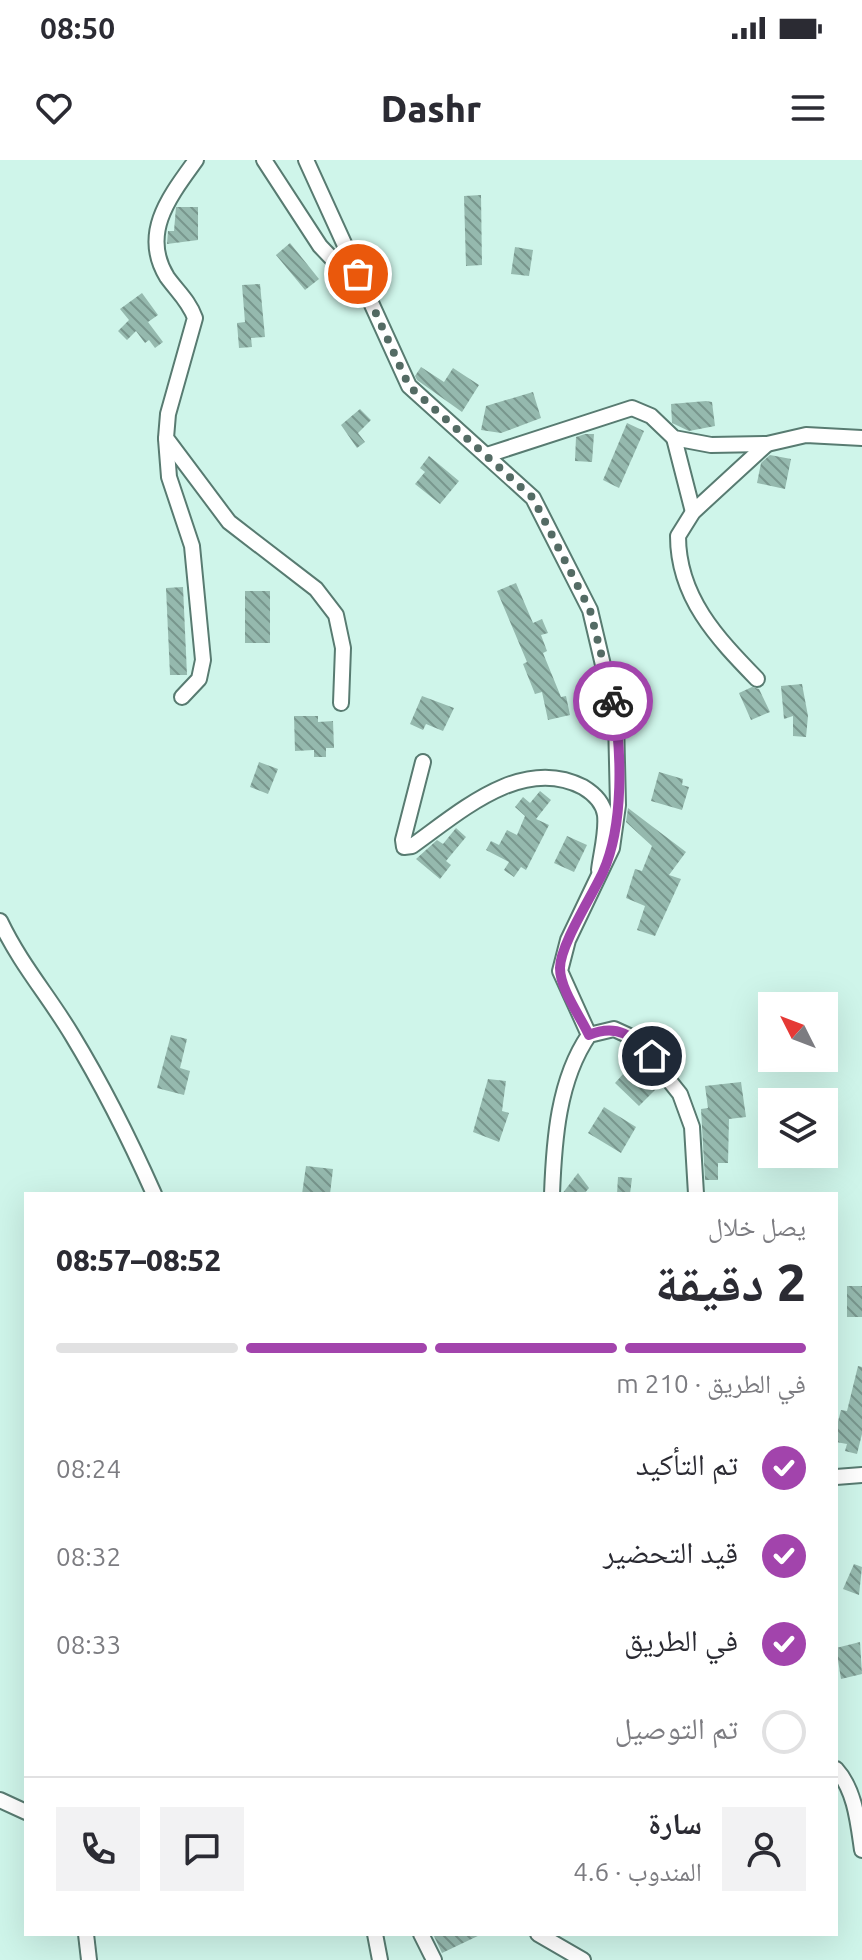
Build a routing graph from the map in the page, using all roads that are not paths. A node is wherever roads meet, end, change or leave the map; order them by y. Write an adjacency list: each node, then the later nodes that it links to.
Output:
1 (196, 160): 5 (street)
2 (264, 160): 4 (street)
3 (306, 160): 4 (street)
4 (367, 295): 9 (street)
5 (166, 438): 12 (street); 13 (street)
6 (674, 438): 8 (street); 9 (street); 10 (street)
7 (862, 438): 8 (street)
8 (767, 444): 10 (street)
9 (487, 455): 15 (street)
10 (693, 512): 11 (street)
11 (757, 679)
12 (182, 697)
13 (341, 703)
14 (423, 762): 15 (street)
15 (594, 890): 17 (street)
16 (0, 921): 19 (street)
17 (589, 1035): 18 (street); 20 (street)
18 (694, 1190)
19 (153, 1192)
20 (552, 1192)
21 (862, 1475): 22 (street)
22 (838, 1477)
23 (838, 1771): 26 (street)
24 (0, 1800): 25 (street)
25 (24, 1811)
26 (862, 1850)
27 (86, 1936): 31 (street)
28 (375, 1936): 32 (street)
29 (422, 1936): 33 (street)
30 (541, 1936): 34 (street)
31 (89, 1960)
32 (380, 1960)
33 (434, 1960)
34 (583, 1960)

